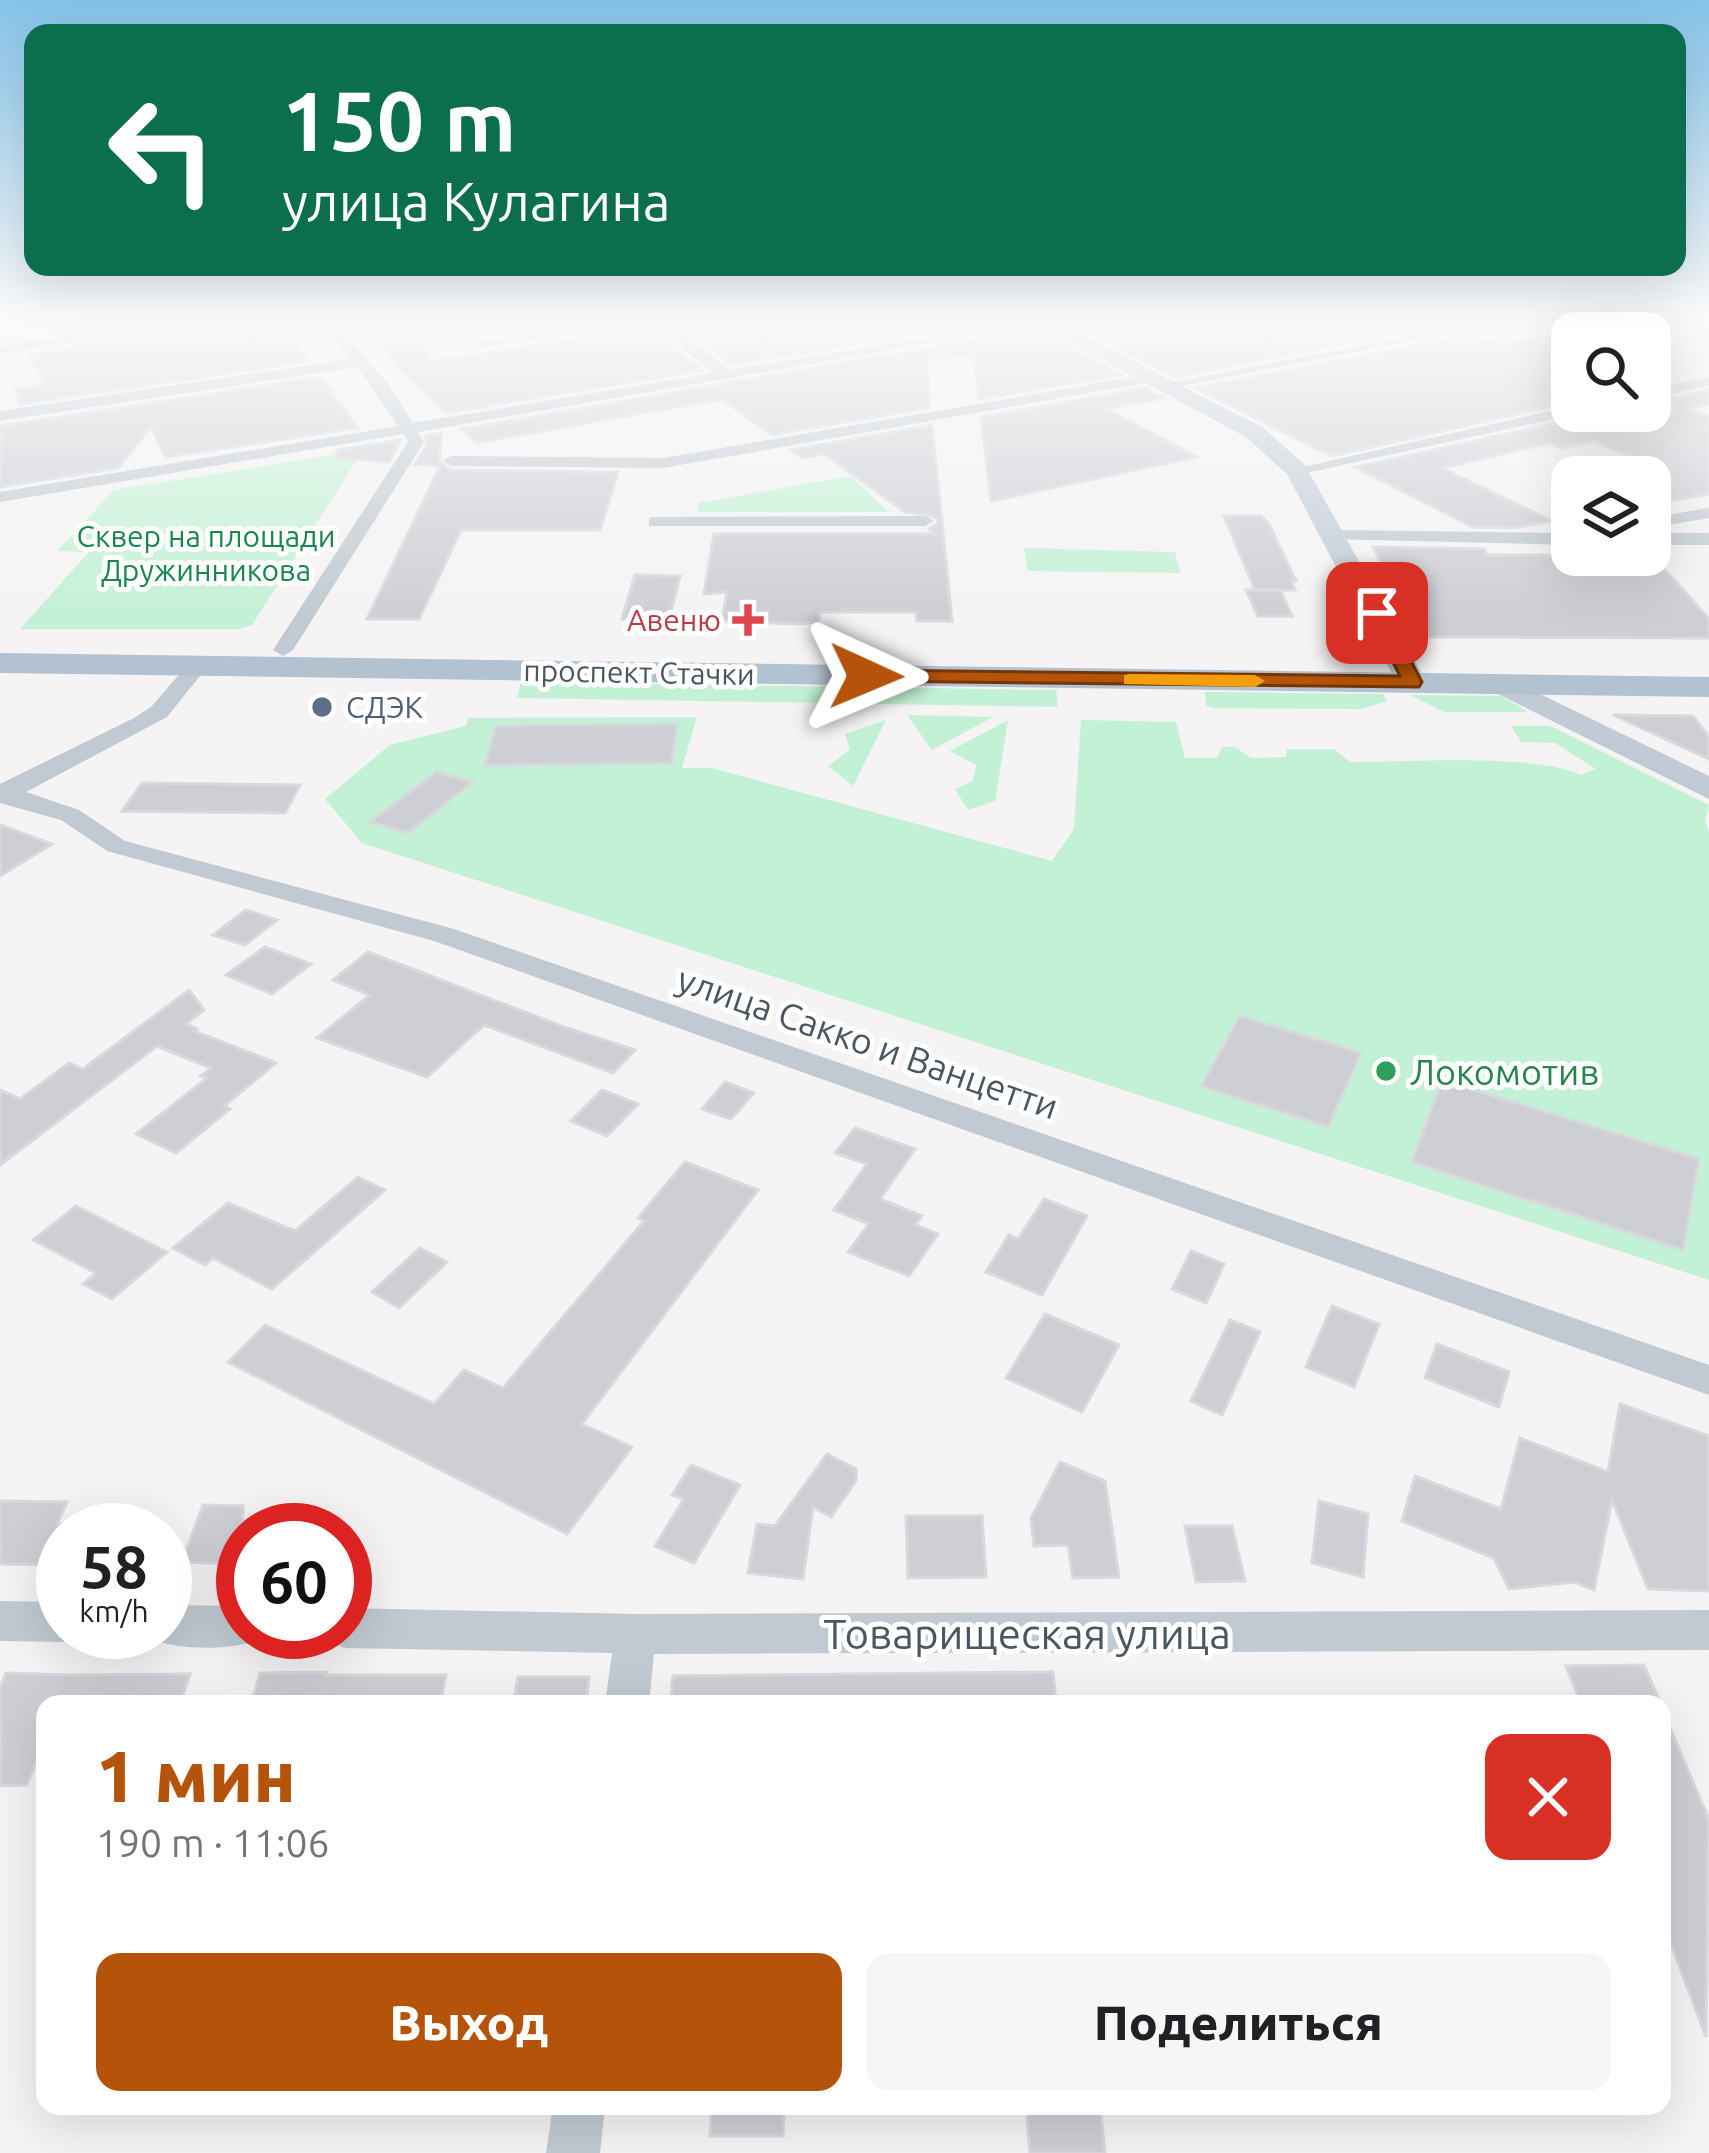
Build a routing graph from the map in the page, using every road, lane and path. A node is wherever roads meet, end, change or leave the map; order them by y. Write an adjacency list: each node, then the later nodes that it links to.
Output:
1 (402, 416): 6 (street)
2 (487, 416): 6 (street)
3 (944, 416): 7 (street)
4 (1224, 416): 8 (street)
5 (1546, 416): 8 (street)
6 (412, 429): 9 (street); 19 (street)
7 (452, 461)
8 (1297, 470): 14 (street)
9 (0, 497)
10 (1709, 513): 11 (street)
11 (1671, 519)
12 (925, 521): 13 (street)
13 (655, 522)
14 (1336, 535): 15 (street); 23 (street)
15 (1551, 538)
16 (1671, 539): 17 (street)
17 (1709, 539)
18 (0, 646): 19 (main road, проспект Стачки)
19 (283, 650): 23 (main road, проспект Стачки)
20 (0, 663): 21 (main road, проспект Стачки)
21 (197, 666): 23 (main road, проспект Стачки); 27 (street)
22 (1709, 669): 23 (main road, проспект Стачки)
23 (1408, 674): 24 (main road, проспект Стачки)
24 (1501, 684): 25 (main road, проспект Стачки); 26 (street)
25 (1709, 687)
26 (1709, 788)
27 (2, 793): 28 (street, улица Сакко и Ванцетти)
28 (1709, 1380)
29 (0, 1621): 30 (street)
30 (36, 1622)
31 (372, 1629): 33 (street, Товарищеская улица)
32 (1709, 1630): 33 (street, Товарищеская улица)
33 (635, 1634): 34 (street)
34 (628, 1695)
35 (578, 2115): 36 (street)
36 (573, 2153)

